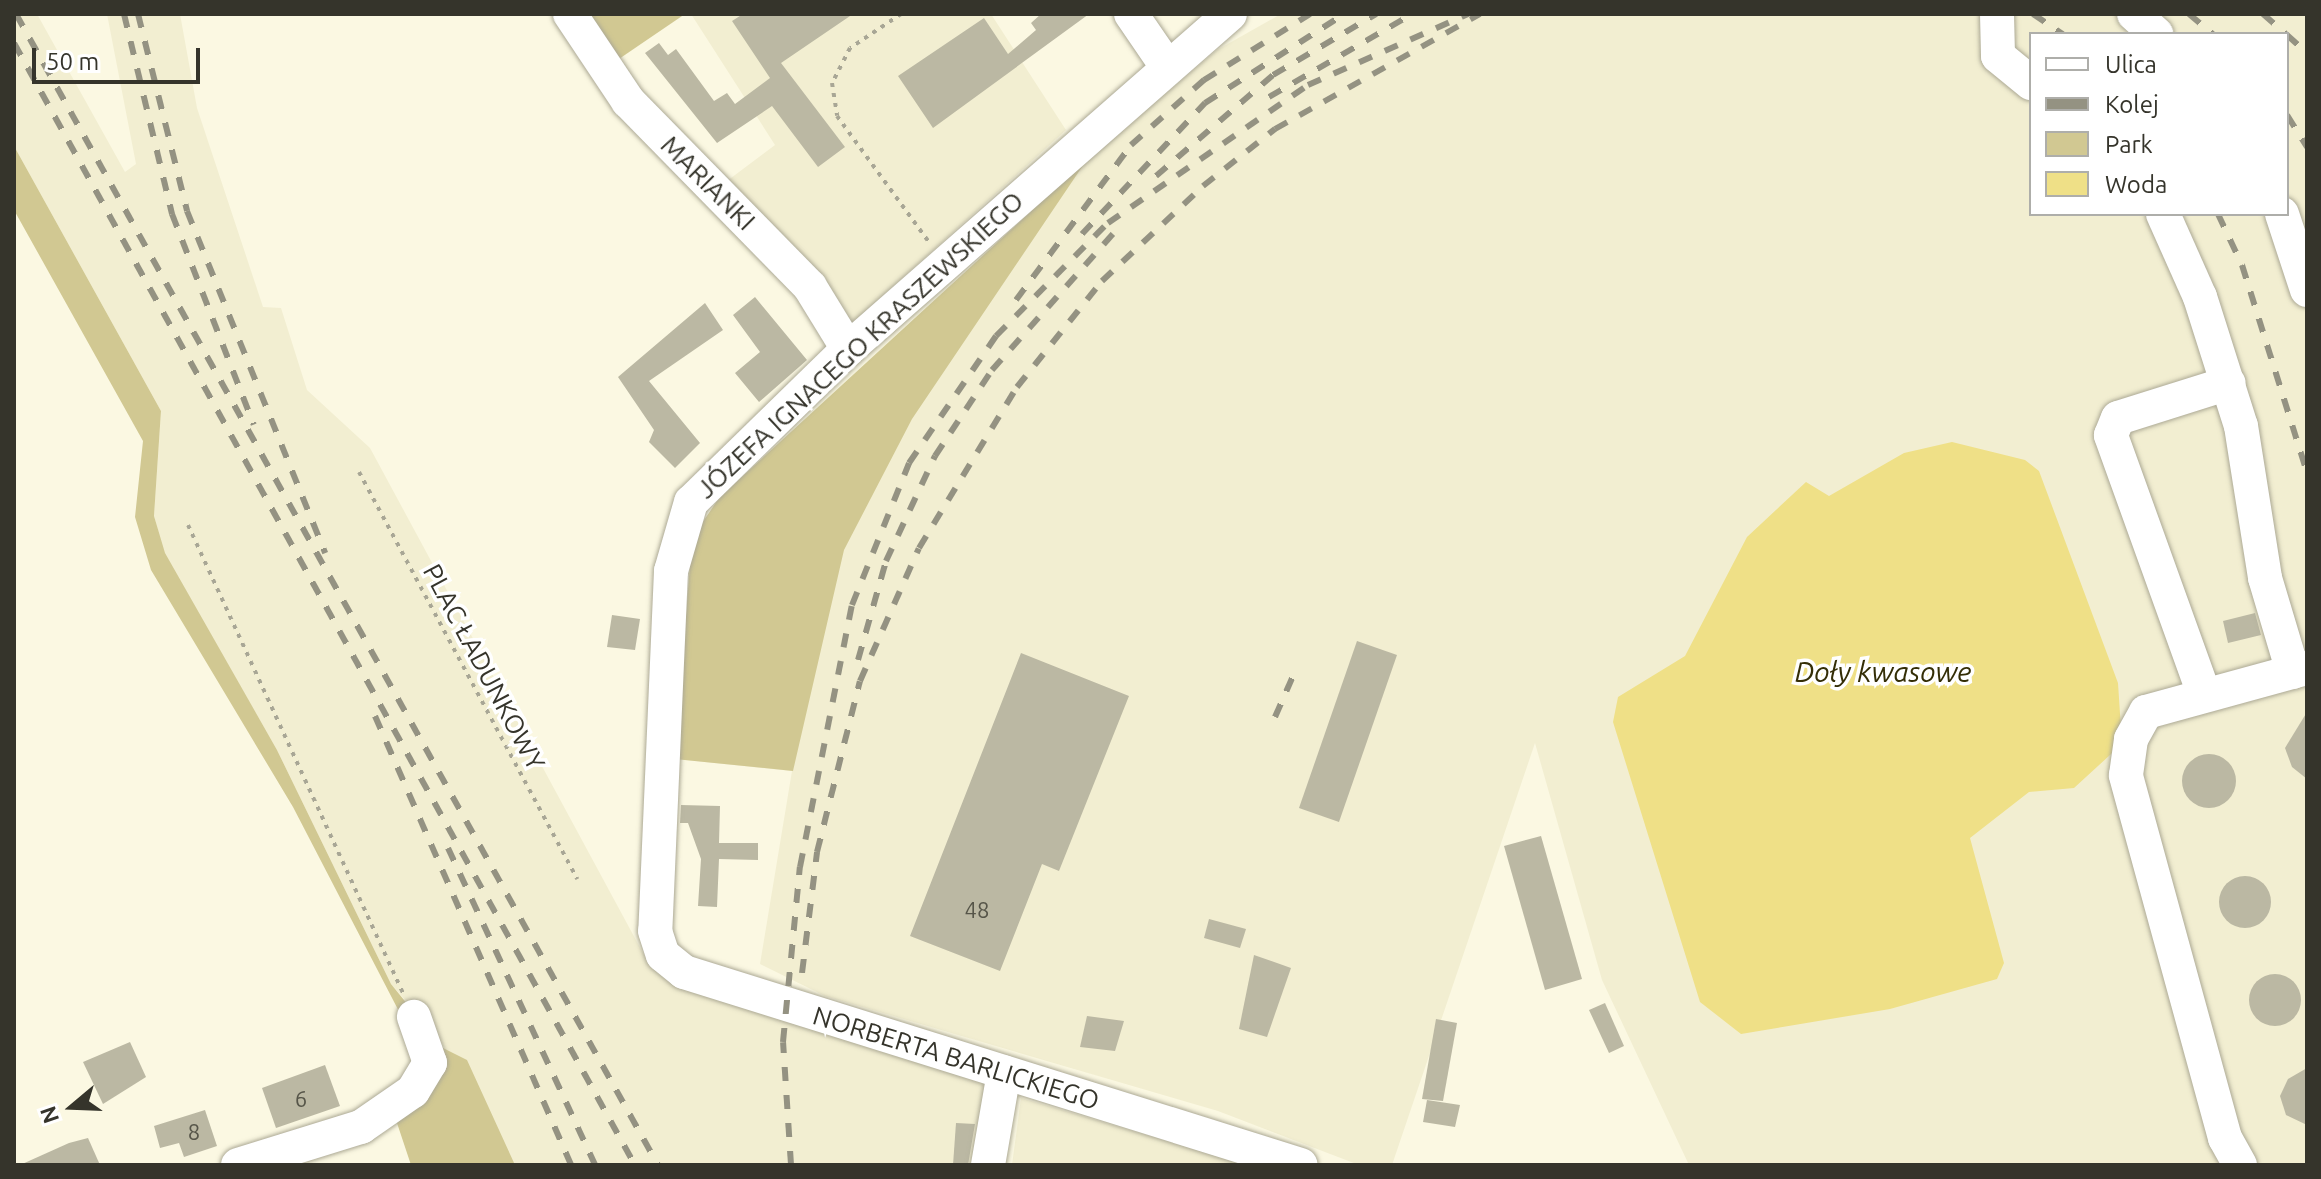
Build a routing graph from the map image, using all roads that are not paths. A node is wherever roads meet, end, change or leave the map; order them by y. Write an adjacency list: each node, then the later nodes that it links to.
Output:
1 (571, 14): 12 (street, MARIANKI)
2 (1131, 14): 7 (street)
3 (1230, 14): 7 (street, JÓZEFA IGNACEGO KRASZEWSKIEGO)
4 (1997, 14): 8 (street)
5 (2134, 14): 6 (street)
6 (2154, 32)
7 (1168, 68): 12 (street, JÓZEFA IGNACEGO KRASZEWSKIEGO)
8 (2029, 81)
9 (2164, 216): 13 (street)
10 (2283, 216): 11 (street)
11 (2307, 290)
12 (848, 349): 16 (street, JÓZEFA IGNACEGO KRASZEWSKIEGO)
13 (2229, 383): 14 (street); 15 (street)
14 (2300, 670): 15 (street)
15 (2204, 694): 22 (street)
16 (653, 908): 18 (street, NORBERTA BARLICKIEGO)
17 (414, 1017): 19 (street)
18 (1004, 1072): 20 (street); 21 (street, NORBERTA BARLICKIEGO)
19 (238, 1165)
20 (988, 1165)
21 (1301, 1165)
22 (2240, 1165)

